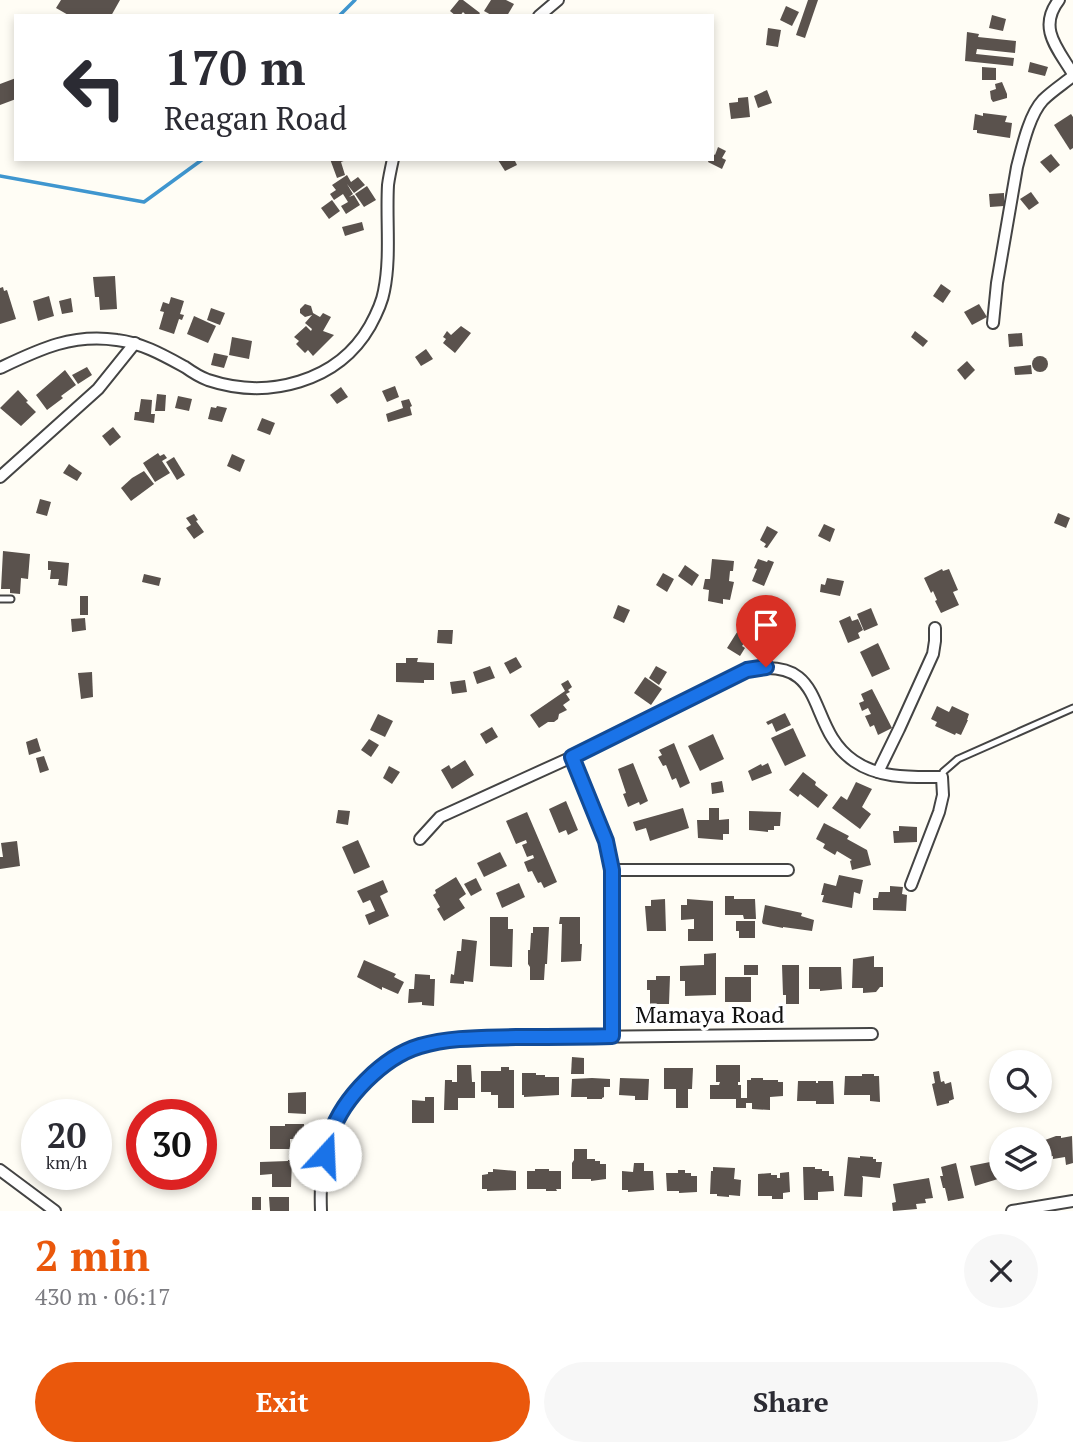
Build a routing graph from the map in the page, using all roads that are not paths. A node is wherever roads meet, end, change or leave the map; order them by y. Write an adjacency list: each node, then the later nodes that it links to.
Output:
1 (558, 0): 3 (street)
2 (1059, 0): 4 (street)
3 (541, 14)
4 (1073, 75): 6 (street)
5 (393, 161): 7 (street)
6 (993, 323)
7 (135, 343): 8 (street); 9 (street)
8 (0, 368)
9 (0, 477)
10 (0, 599): 11 (lane)
11 (11, 599)
12 (935, 628): 15 (street)
13 (1073, 708): 16 (lane)
14 (572, 757): 15 (street); 17 (street); 18 (street)
15 (878, 772): 16 (street)
16 (942, 777): 20 (street)
17 (421, 839)
18 (612, 870): 19 (street); 22 (street)
19 (788, 870)
20 (911, 885)
21 (872, 1034): 22 (street, Mamaya Road)
22 (612, 1036): 26 (street, Mamaya Road)
23 (0, 1170): 25 (street)
24 (1073, 1201): 27 (street)
25 (55, 1211)
26 (321, 1211)
27 (1012, 1211)

